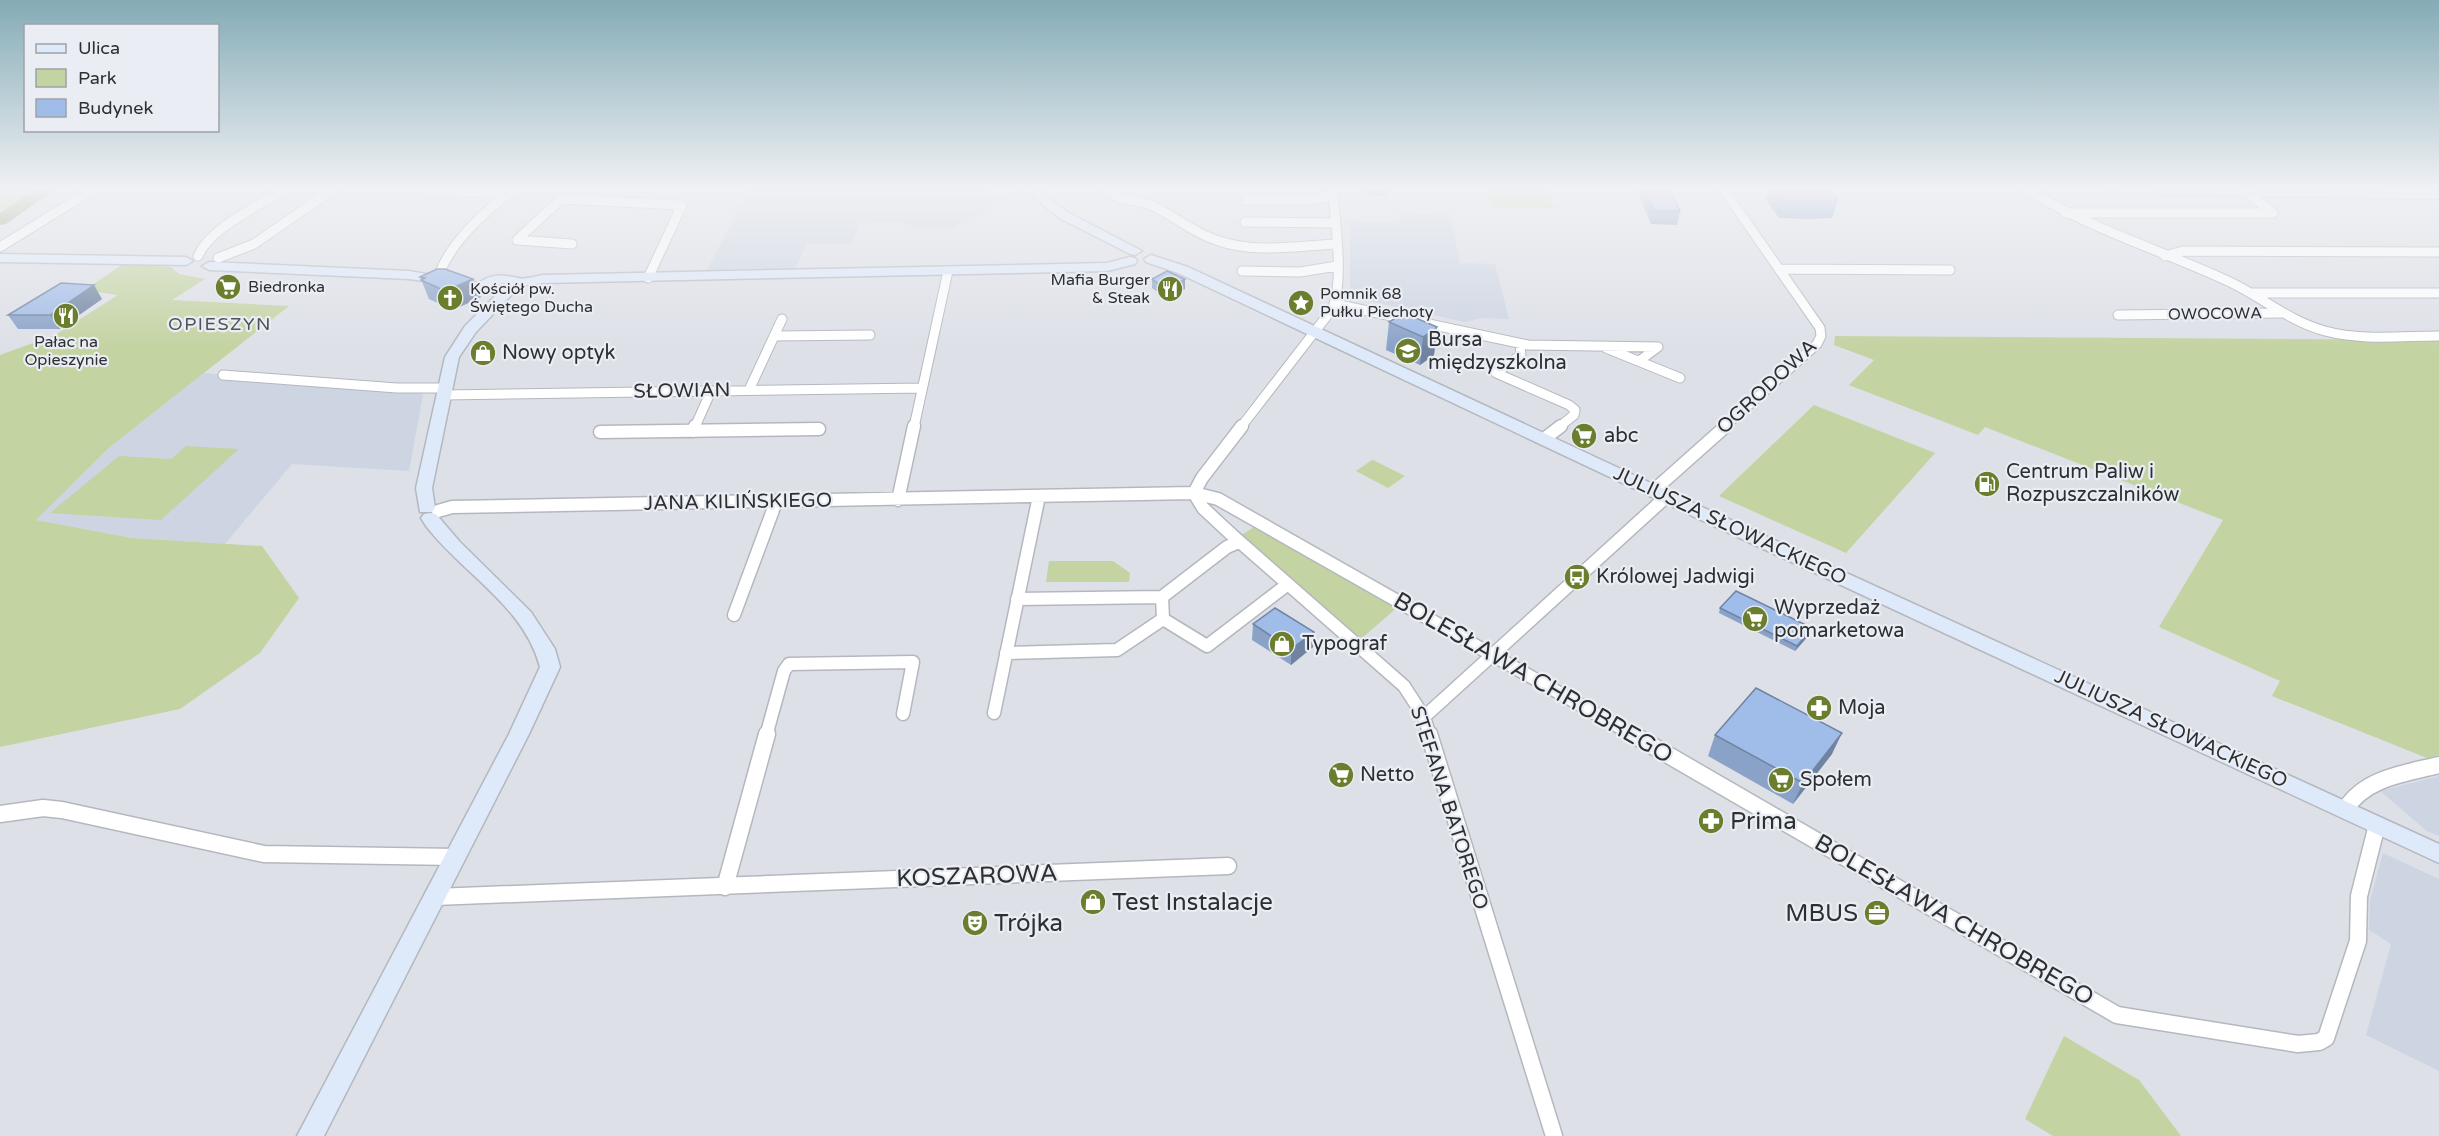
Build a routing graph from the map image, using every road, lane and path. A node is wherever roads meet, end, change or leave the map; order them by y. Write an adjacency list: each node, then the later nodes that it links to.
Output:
1 (206, 243): 14 (street)
2 (254, 243): 15 (street)
3 (459, 243): 21 (street)
4 (664, 243): 23 (street)
5 (1111, 243): 11 (street)
6 (1222, 243): 7 (street)
7 (1335, 243): 16 (street)
8 (1762, 243): 17 (street, OGRODOWA)
9 (2132, 243): 12 (street, OWOCOWA)
10 (2439, 252): 12 (street)
11 (1133, 256): 19 (street); 34 (street, JULIUSZA SŁOWACKIEGO)
12 (2165, 256): 27 (street, OWOCOWA)
13 (0, 258): 14 (street)
14 (192, 259): 15 (street); 15 (street)
15 (215, 262): 22 (street)
16 (1336, 266): 20 (street); 29 (street)
17 (1781, 269): 18 (street); 52 (street, OGRODOWA)
18 (1950, 270)
19 (948, 271): 23 (street); 43 (street)
20 (1242, 271)
21 (440, 272): 22 (street); 24 (street)
22 (394, 273): 26 (street)
23 (648, 278): 25 (street)
24 (495, 280): 25 (street); 26 (street)
25 (511, 287): 26 (street); 33 (street)
26 (484, 290): 33 (street)
27 (2249, 293): 28 (street); 30 (street, OWOCOWA)
28 (2439, 293)
29 (1335, 304): 34 (street); 38 (street)
30 (2282, 313): 31 (street, OWOCOWA); 37 (street)
31 (2118, 315)
32 (782, 319): 36 (street)
33 (470, 330): 46 (street)
34 (1316, 332): 50 (street, JULIUSZA SŁOWACKIEGO); 51 (street)
35 (870, 335): 36 (street)
36 (774, 336): 44 (street)
37 (2439, 336)
38 (1520, 344): 39 (street); 50 (street)
39 (1599, 345): 40 (street); 40 (street)
40 (1639, 361): 42 (street)
41 (223, 375): 46 (street, SŁOWIAN)
42 (1680, 378)
43 (921, 388): 44 (street, SŁOWIAN); 54 (street)
44 (749, 390): 45 (street, SŁOWIAN)
45 (711, 391): 46 (street, SŁOWIAN); 48 (street)
46 (444, 392): 56 (street)
47 (819, 429): 48 (street)
48 (693, 431): 49 (street)
49 (600, 432)
50 (1544, 439): 52 (street, JULIUSZA SŁOWACKIEGO)
51 (1194, 494): 53 (street, JANA KILIŃSKIEGO); 57 (street, STEFANA BATOREGO); 64 (street, BOLESŁAWA CHROBREGO)
52 (1659, 494): 64 (street); 69 (street, JULIUSZA SŁOWACKIEGO)
53 (1039, 496): 54 (street, JANA KILIŃSKIEGO); 60 (street)
54 (898, 500): 55 (street, JANA KILIŃSKIEGO)
55 (776, 502): 56 (street, JANA KILIŃSKIEGO); 61 (street)
56 (432, 512): 73 (street)
57 (1239, 542): 58 (street, STEFANA BATOREGO); 59 (street)
58 (1288, 584): 62 (street); 67 (street, STEFANA BATOREGO)
59 (1162, 597): 60 (street); 62 (street)
60 (1017, 599): 63 (street)
61 (734, 615)
62 (1163, 619): 63 (street)
63 (1005, 653): 65 (street)
64 (1494, 654): 67 (street); 71 (street, BOLESŁAWA CHROBREGO)
65 (994, 713)
66 (903, 714): 75 (street)
67 (1424, 717): 78 (street, STEFANA BATOREGO)
68 (2439, 765): 69 (street)
69 (2345, 810): 71 (street, JULIUSZA SŁOWACKIEGO)
70 (0, 814): 73 (street)
71 (2377, 825): 72 (street, JULIUSZA SŁOWACKIEGO)
72 (2439, 854)
73 (456, 857): 76 (street)
74 (1228, 866): 75 (street, KOSZAROWA)
75 (725, 887): 76 (street, KOSZAROWA)
76 (435, 897): 77 (street)
77 (310, 1136)
78 (1554, 1136)

